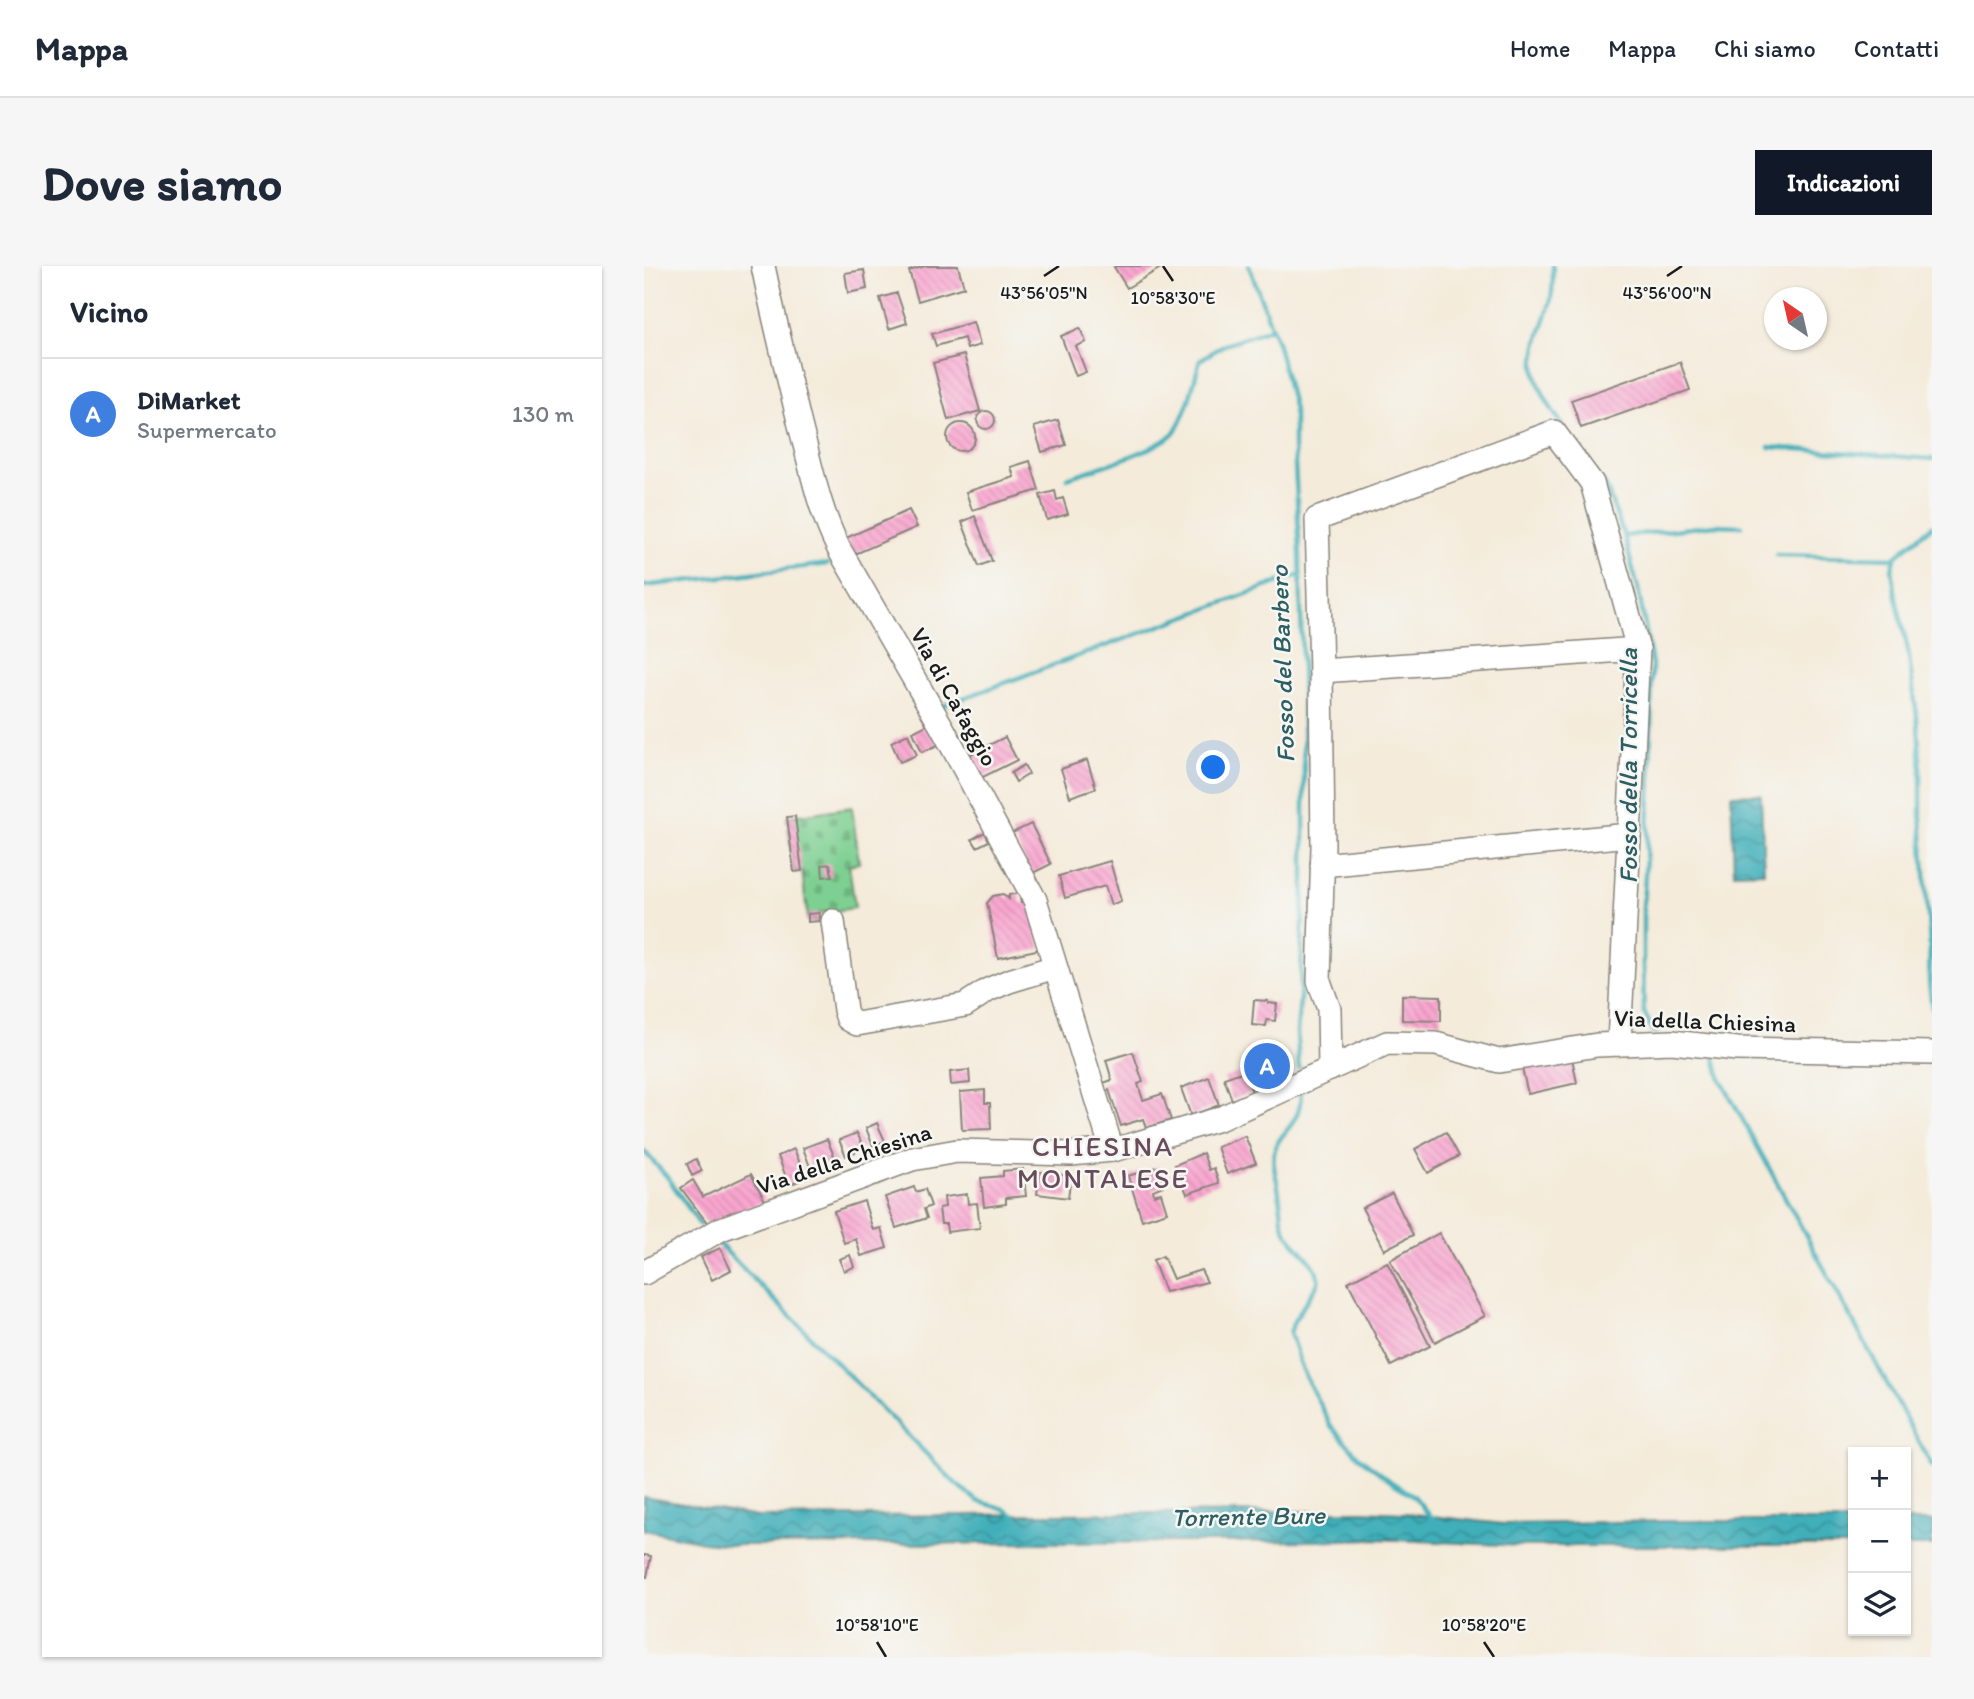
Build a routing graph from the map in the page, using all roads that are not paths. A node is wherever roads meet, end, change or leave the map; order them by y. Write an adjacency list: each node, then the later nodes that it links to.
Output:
1 (762, 266): 7 (street, Via di Cafaggio)
2 (1639, 649): 3 (street); 3 (street); 4 (street)
3 (1321, 671): 5 (street)
4 (1629, 835): 5 (street); 8 (street)
5 (1322, 865): 10 (street)
6 (833, 921): 7 (street)
7 (1055, 967): 11 (street, Via di Cafaggio)
8 (1619, 1044): 9 (street, Via della Chiesina); 10 (street, Via della Chiesina)
9 (1932, 1052)
10 (1330, 1069): 11 (street, Via della Chiesina)
11 (1112, 1150): 12 (street, Via della Chiesina)
12 (644, 1273)

